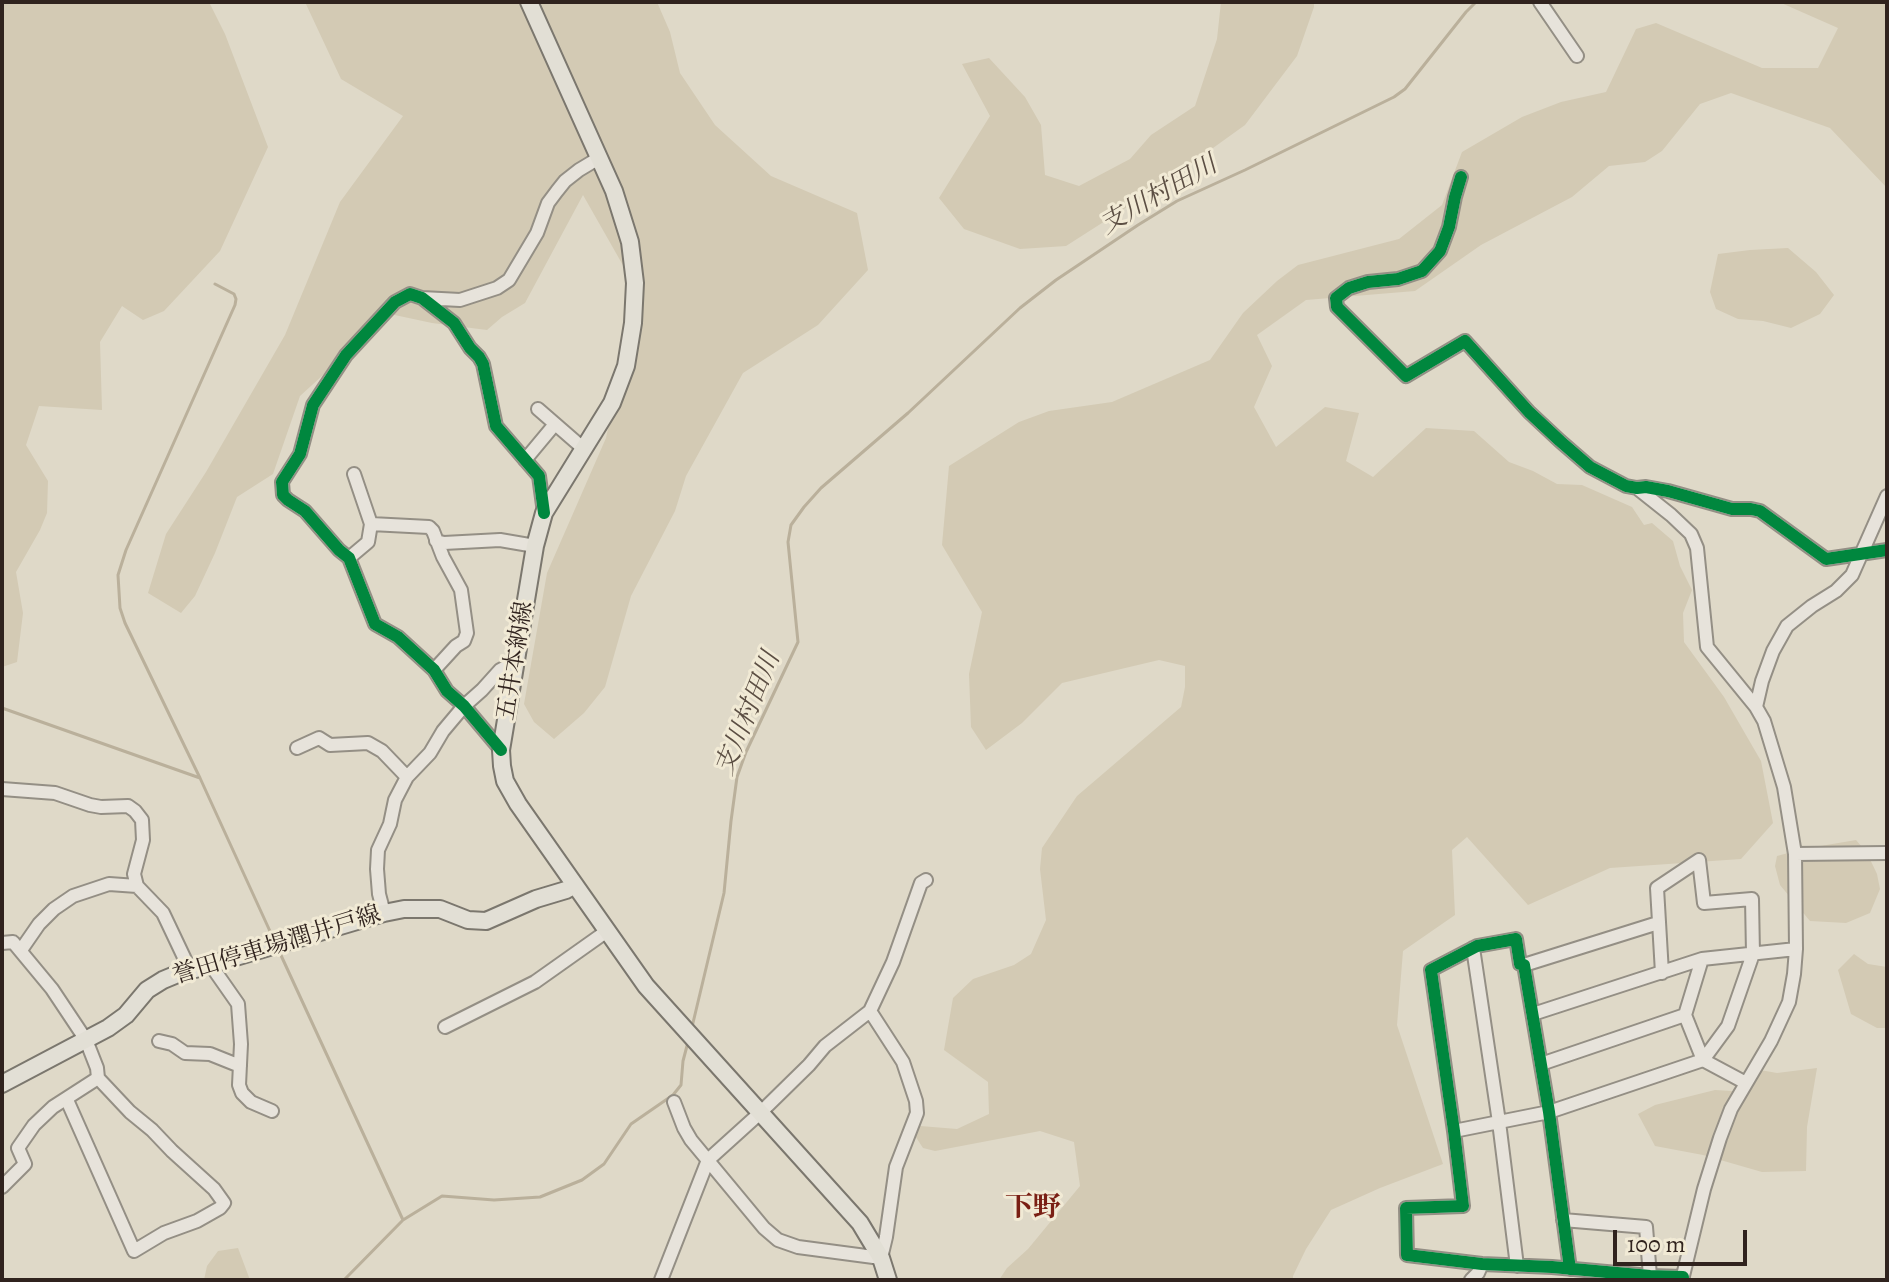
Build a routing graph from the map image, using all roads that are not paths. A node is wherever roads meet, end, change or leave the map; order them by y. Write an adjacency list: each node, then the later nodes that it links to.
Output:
1 (529, 2): 4 (main road, 五井本納線)
2 (1540, 2): 3 (street)
3 (1577, 56)
4 (599, 158): 6 (street); 9 (main road, 五井本納線)
5 (1461, 177): 12 (street)
6 (422, 298): 10 (street); 20 (street)
7 (538, 409): 8 (street)
8 (555, 424): 9 (street); 10 (street)
9 (584, 449): 14 (main road, 五井本納線)
10 (525, 460): 14 (street)
11 (354, 474): 15 (street)
12 (1637, 488): 19 (street); 24 (street)
13 (1887, 496): 19 (street)
14 (544, 513): 17 (main road, 五井本納線)
15 (371, 524): 16 (street); 20 (street)
16 (436, 541): 17 (street); 22 (street)
17 (535, 546): 21 (main road, 五井本納線)
18 (1887, 550): 19 (street)
19 (1862, 554): 24 (street)
20 (349, 558): 22 (street)
21 (515, 662): 23 (street); 26 (main road, 五井本納線)
22 (434, 670): 23 (street)
23 (464, 706): 26 (street); 27 (street)
24 (1756, 707): 30 (street)
25 (297, 748): 27 (street)
26 (501, 750): 32 (main road, 五井本納線)
27 (407, 777): 34 (street)
28 (2, 789): 33 (street)
29 (1887, 853): 30 (street)
30 (1795, 854): 39 (street)
31 (926, 880): 47 (street)
32 (575, 885): 34 (main road, 誉田停車場潤井戸線); 36 (main road, 五井本納線)
33 (137, 886): 40 (street); 45 (street)
34 (384, 913): 43 (main road, 誉田停車場潤井戸線)
35 (1658, 923): 41 (street); 44 (street); 46 (street)
36 (607, 931): 50 (street); 63 (main road, 五井本納線)
37 (2, 943): 40 (street)
38 (1473, 948): 44 (street); 64 (street); 65 (street)
39 (1796, 949): 41 (street); 57 (street)
40 (21, 950): 51 (street)
41 (1753, 954): 42 (street); 53 (street)
42 (1702, 959): 46 (street); 49 (street)
43 (210, 964): 45 (main road, 誉田停車場潤井戸線); 55 (street)
44 (1524, 965): 48 (street)
45 (190, 970): 51 (main road, 誉田停車場潤井戸線)
46 (1662, 973): 48 (street)
47 (870, 1011): 63 (street); 69 (street)
48 (1533, 1014): 54 (street)
49 (1685, 1015): 53 (street); 54 (street)
50 (445, 1027)
51 (86, 1040): 56 (street); 58 (main road, 誉田停車場潤井戸線)
52 (159, 1041): 55 (street)
53 (1703, 1060): 57 (street); 62 (street)
54 (1541, 1064): 62 (street)
55 (240, 1066): 61 (street)
56 (98, 1078): 59 (street); 59 (street)
57 (1746, 1083): 75 (street)
58 (2, 1084)
59 (67, 1100): 67 (street)
60 (674, 1102): 66 (street)
61 (272, 1111)
62 (1549, 1112): 64 (street); 68 (street)
63 (760, 1113): 66 (street); 69 (main road, 五井本納線)
64 (1499, 1122): 65 (street); 71 (street)
65 (1454, 1131): 70 (street)
66 (708, 1160): 69 (street); 76 (street)
67 (2, 1187)
68 (1563, 1220): 73 (street); 74 (street)
69 (881, 1258): 77 (main road, 五井本納線)
70 (1482, 1264): 71 (street); 78 (street)
71 (1517, 1266): 72 (street)
72 (1552, 1267): 73 (street); 79 (street)
73 (1570, 1269): 74 (street)
74 (1650, 1276): 75 (street)
75 (1682, 1278)
76 (661, 1280)
77 (888, 1280)
78 (1471, 1280)
79 (1540, 1280)

